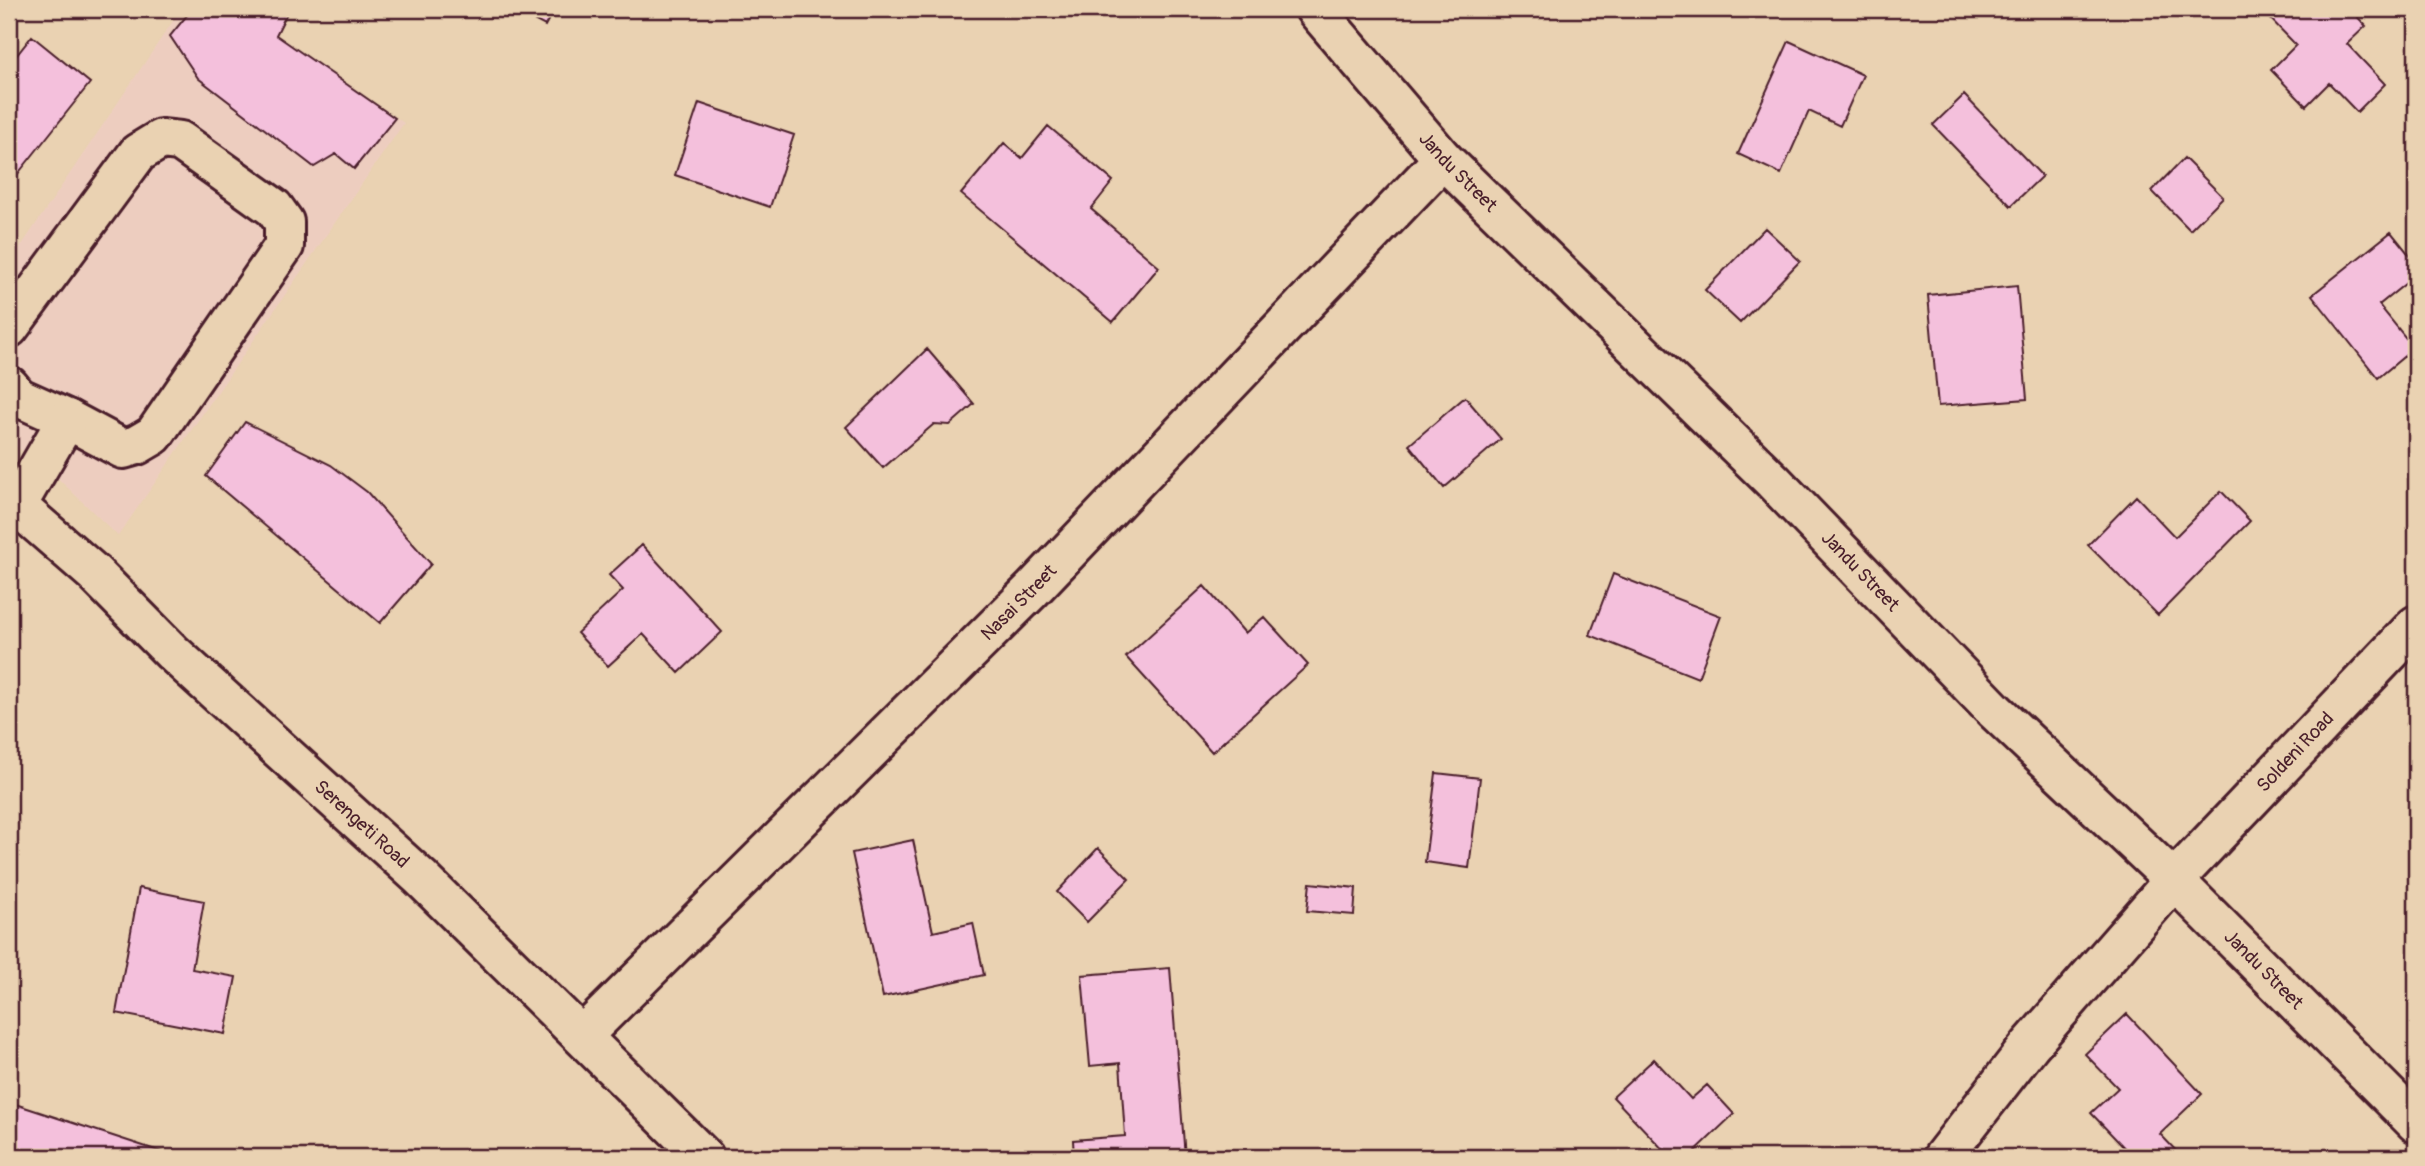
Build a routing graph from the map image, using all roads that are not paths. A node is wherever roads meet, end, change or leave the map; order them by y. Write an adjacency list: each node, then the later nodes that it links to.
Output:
1 (1315, 9): 2 (street, Jandu Street)
2 (1443, 159): 8 (street, Jandu Street); 9 (street, Nasai Street)
3 (9, 328): 5 (street)
4 (9, 386): 5 (street)
5 (67, 419): 6 (street)
6 (12, 503): 9 (street, Serengeti Road)
7 (2416, 625): 8 (street, Soldeni Road)
8 (2174, 880): 10 (street, Jandu Street); 12 (street, Soldeni Road)
9 (583, 1035): 11 (street, Serengeti Road)
10 (2416, 1123)
11 (704, 1157)
12 (1943, 1157)

